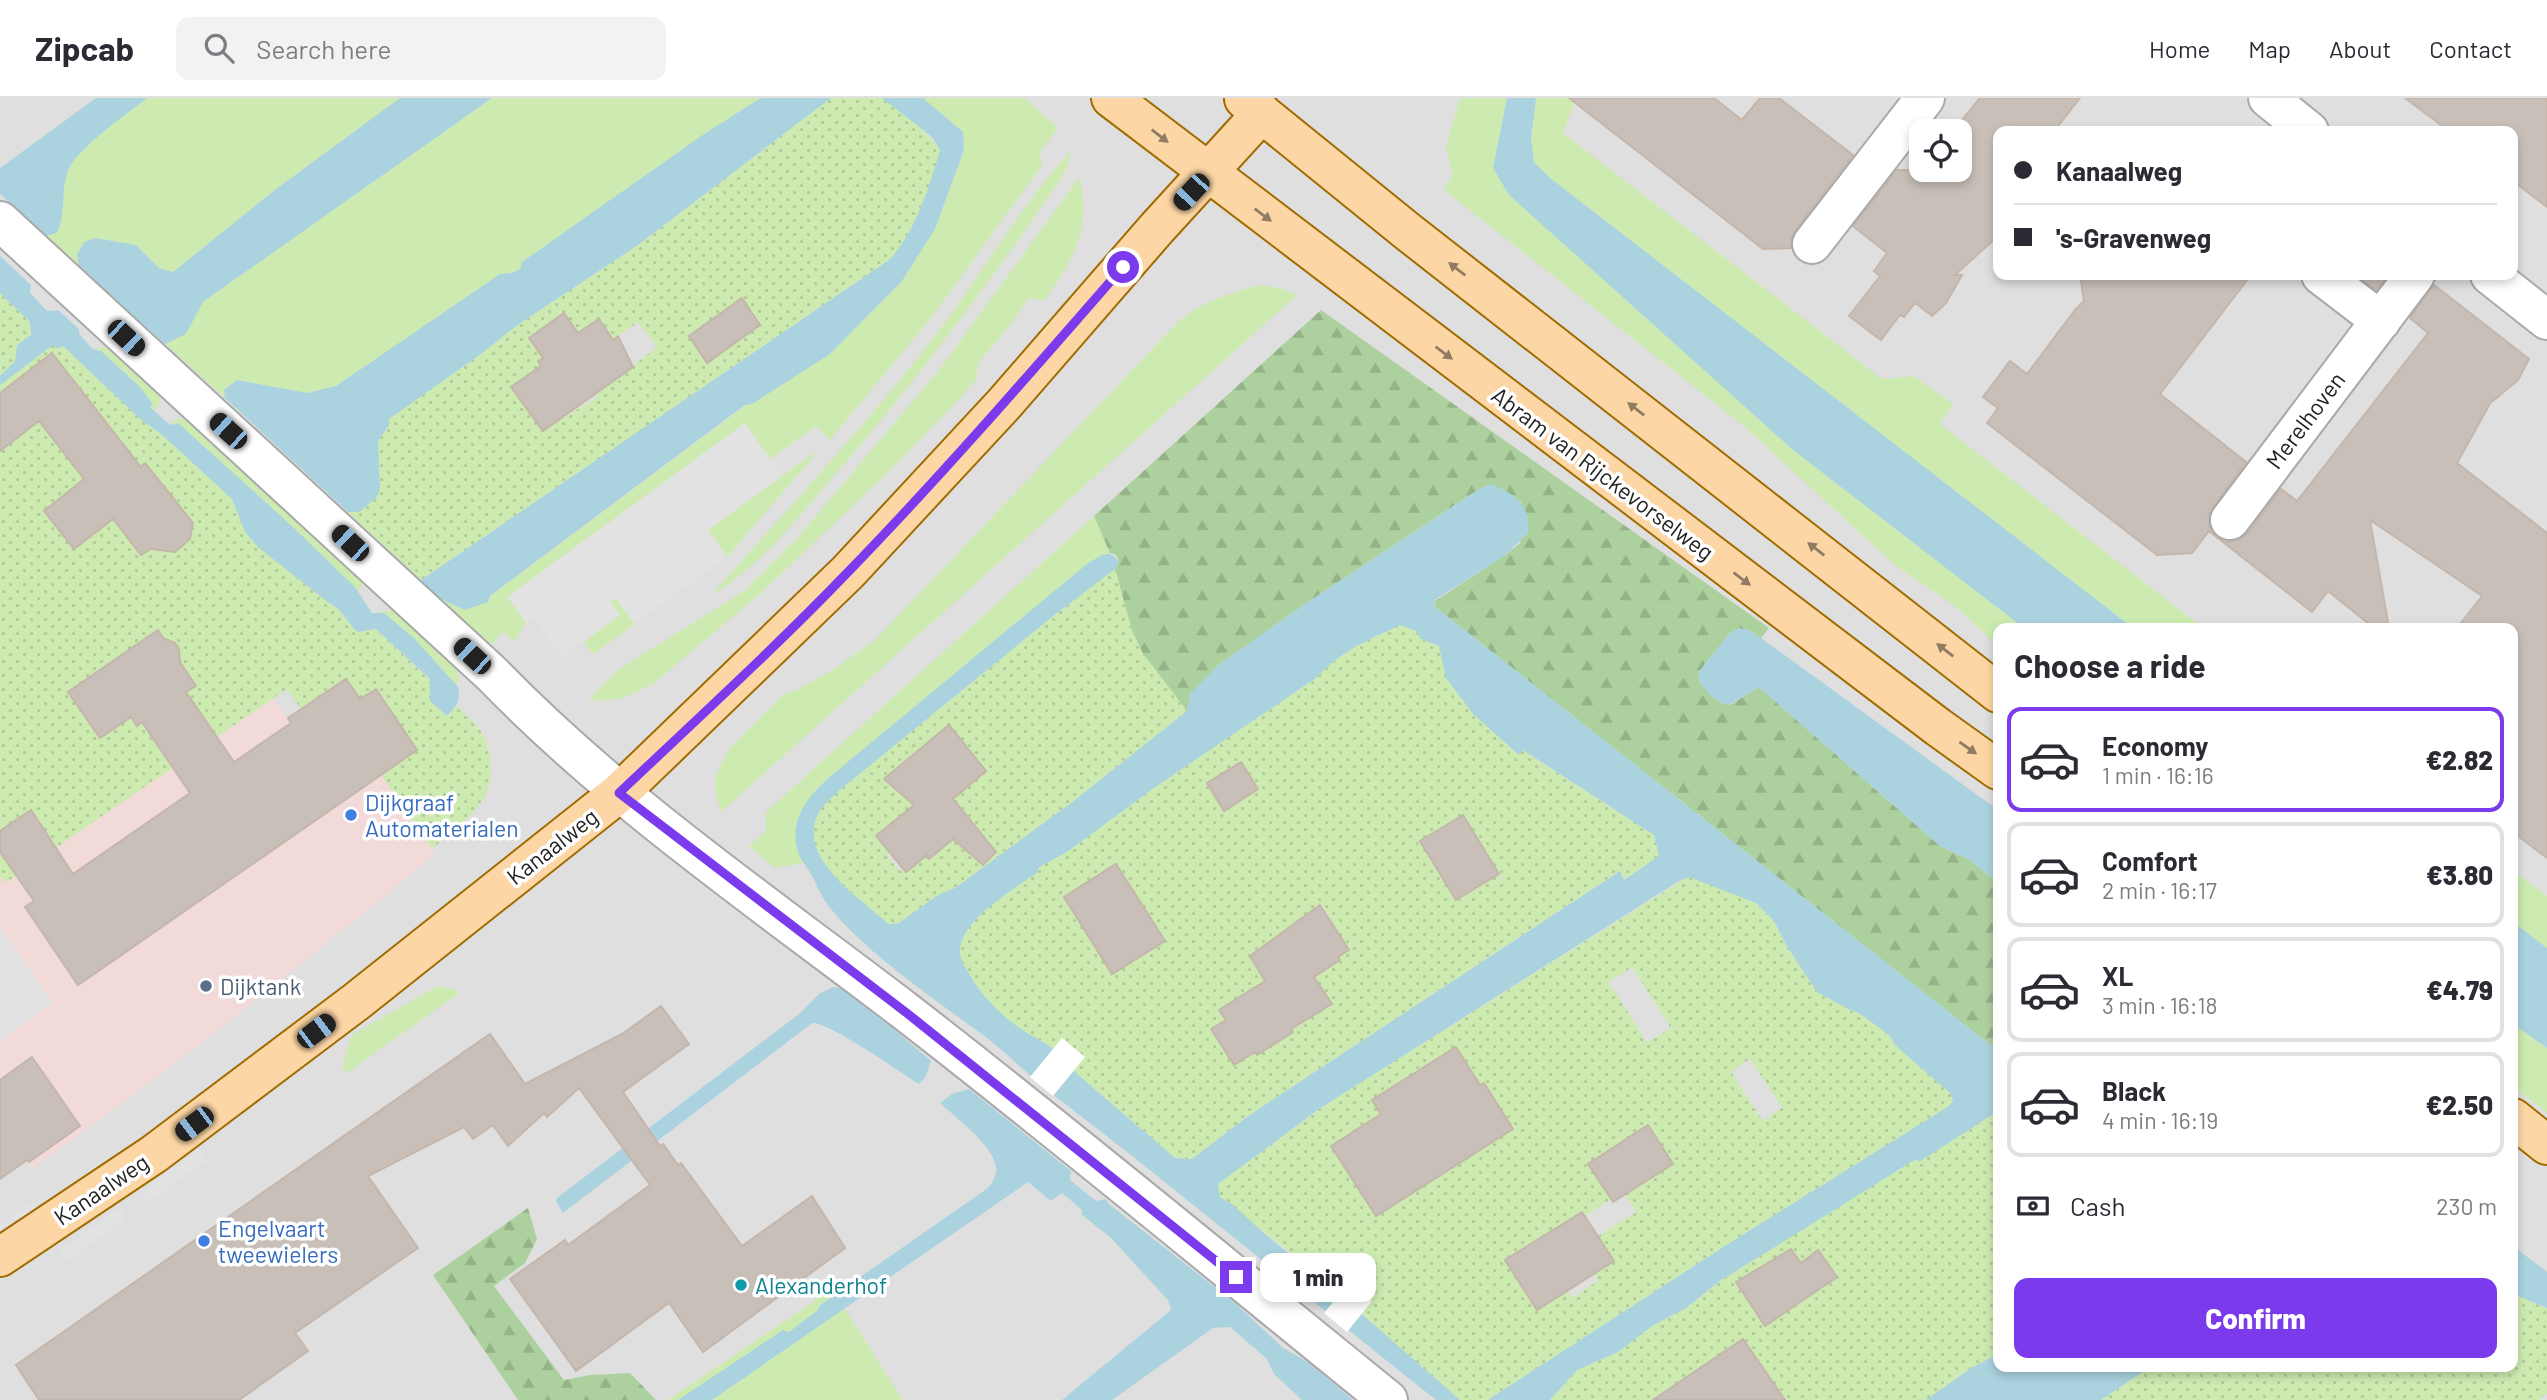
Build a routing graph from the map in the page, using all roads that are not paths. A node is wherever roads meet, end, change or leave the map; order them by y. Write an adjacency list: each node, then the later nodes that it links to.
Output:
1 (1111, 98): 6 (main road, Abram van Rijckevorselweg, one-way to 6)
2 (1925, 98): 8 (street)
3 (2268, 98): 5 (street)
4 (1260, 103): 6 (main road); 15 (main road, one-way to 4)
5 (2303, 126)
6 (1208, 174): 16 (main road, Abram van Rijckevorselweg, one-way to 16); 17 (main road, Kanaalweg)
7 (0, 221): 17 (street)
8 (1812, 244)
9 (2328, 280): 13 (street)
10 (2411, 280): 13 (street, Merelhoven)
11 (2496, 280): 12 (street)
12 (2547, 320)
13 (2381, 321): 14 (street, Merelhoven)
14 (2230, 520)
15 (1993, 689)
16 (1993, 766)
17 (619, 793): 20 (main road, Kanaalweg); 21 (street)
18 (2518, 1122): 19 (main road)
19 (2547, 1145)
20 (0, 1257)
21 (1388, 1400)

